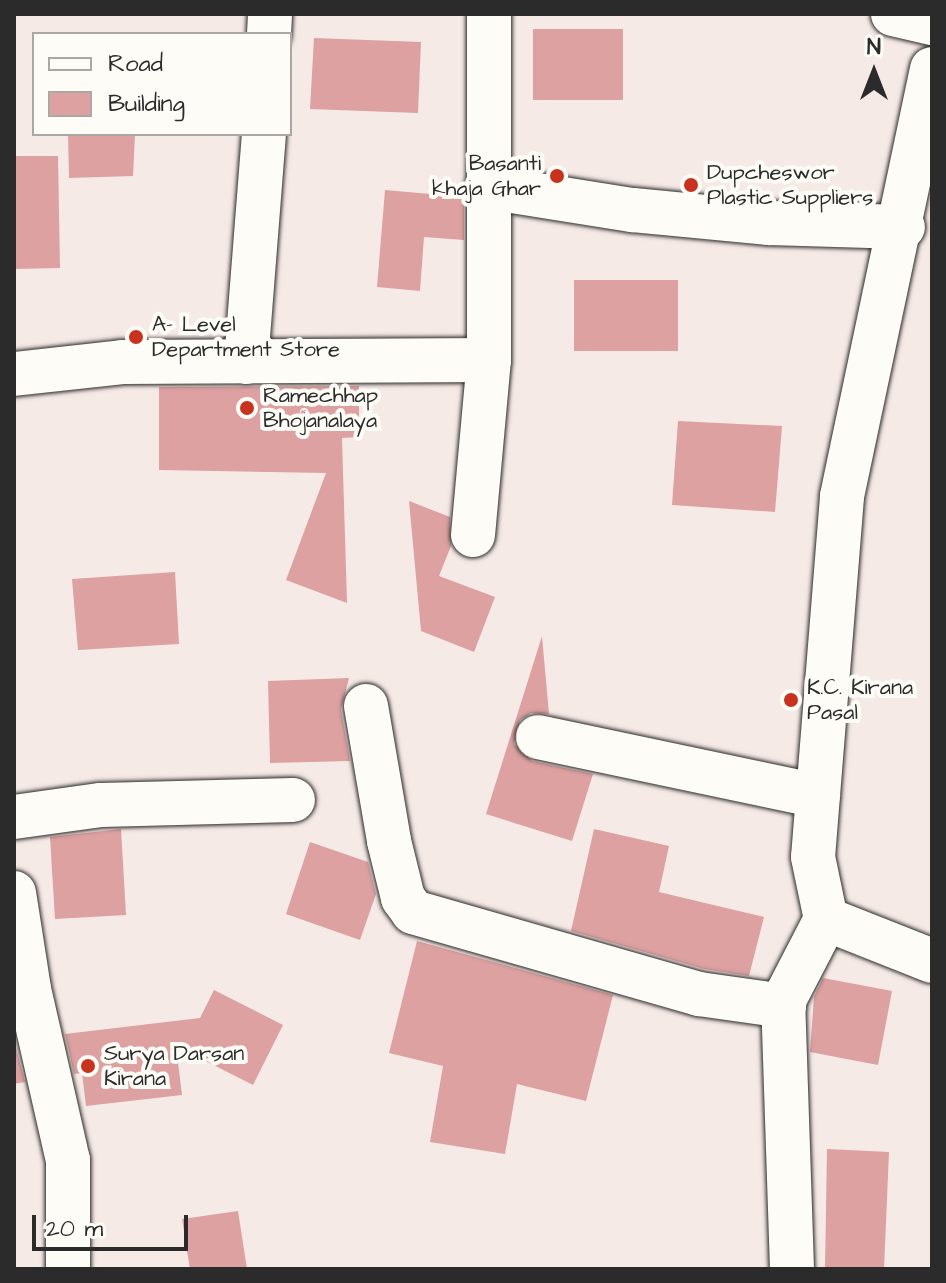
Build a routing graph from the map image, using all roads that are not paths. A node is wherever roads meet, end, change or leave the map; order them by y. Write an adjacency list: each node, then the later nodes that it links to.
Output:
1 (489, 14): 6 (street)
2 (893, 14): 3 (street)
3 (932, 23)
4 (932, 69): 7 (street)
5 (264, 136): 9 (street)
6 (487, 187): 7 (street); 8 (street)
7 (903, 227): 14 (street)
8 (489, 360): 9 (street); 11 (street)
9 (246, 362): 10 (street)
10 (14, 374)
11 (473, 535)
12 (366, 706): 21 (street)
13 (538, 737): 14 (street)
14 (818, 796): 18 (street)
15 (293, 800): 16 (street)
16 (14, 817)
17 (14, 893): 20 (street)
18 (826, 919): 19 (street); 21 (street)
19 (932, 961)
20 (21, 990): 22 (street)
21 (784, 1006): 23 (street)
22 (68, 1269)
23 (792, 1269)

